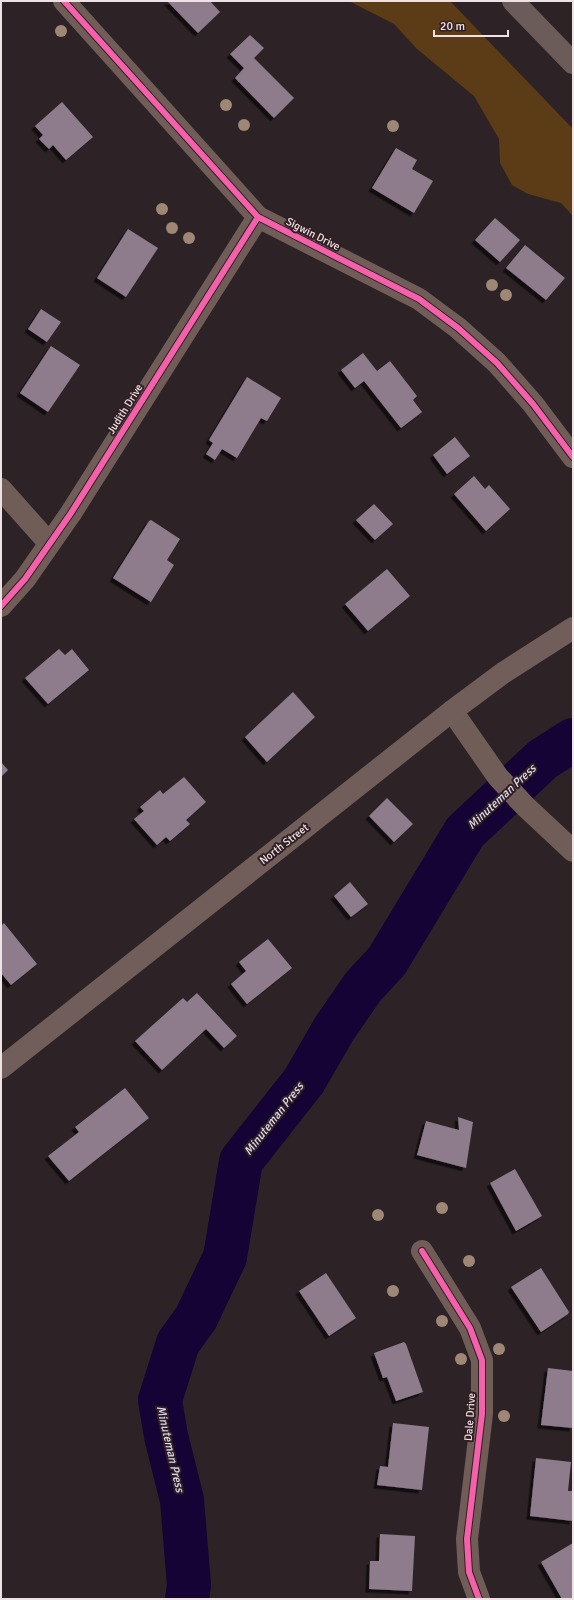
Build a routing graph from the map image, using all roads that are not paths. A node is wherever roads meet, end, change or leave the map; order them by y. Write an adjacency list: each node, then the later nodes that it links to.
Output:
1 (64, 1): 4 (street, Sigwin Drive)
2 (513, 1): 3 (highway)
3 (573, 63)
4 (258, 217): 5 (street, Sigwin Drive); 7 (street, Judith Drive)
5 (573, 457)
6 (1, 490): 7 (street)
7 (49, 543): 8 (street, Judith Drive)
8 (1, 606)
9 (573, 628): 10 (main road, North Street)
10 (452, 711): 11 (street); 12 (main road, North Street)
11 (573, 851)
12 (1, 1068)
13 (422, 1251): 14 (street, Dale Drive)
14 (479, 1599)

